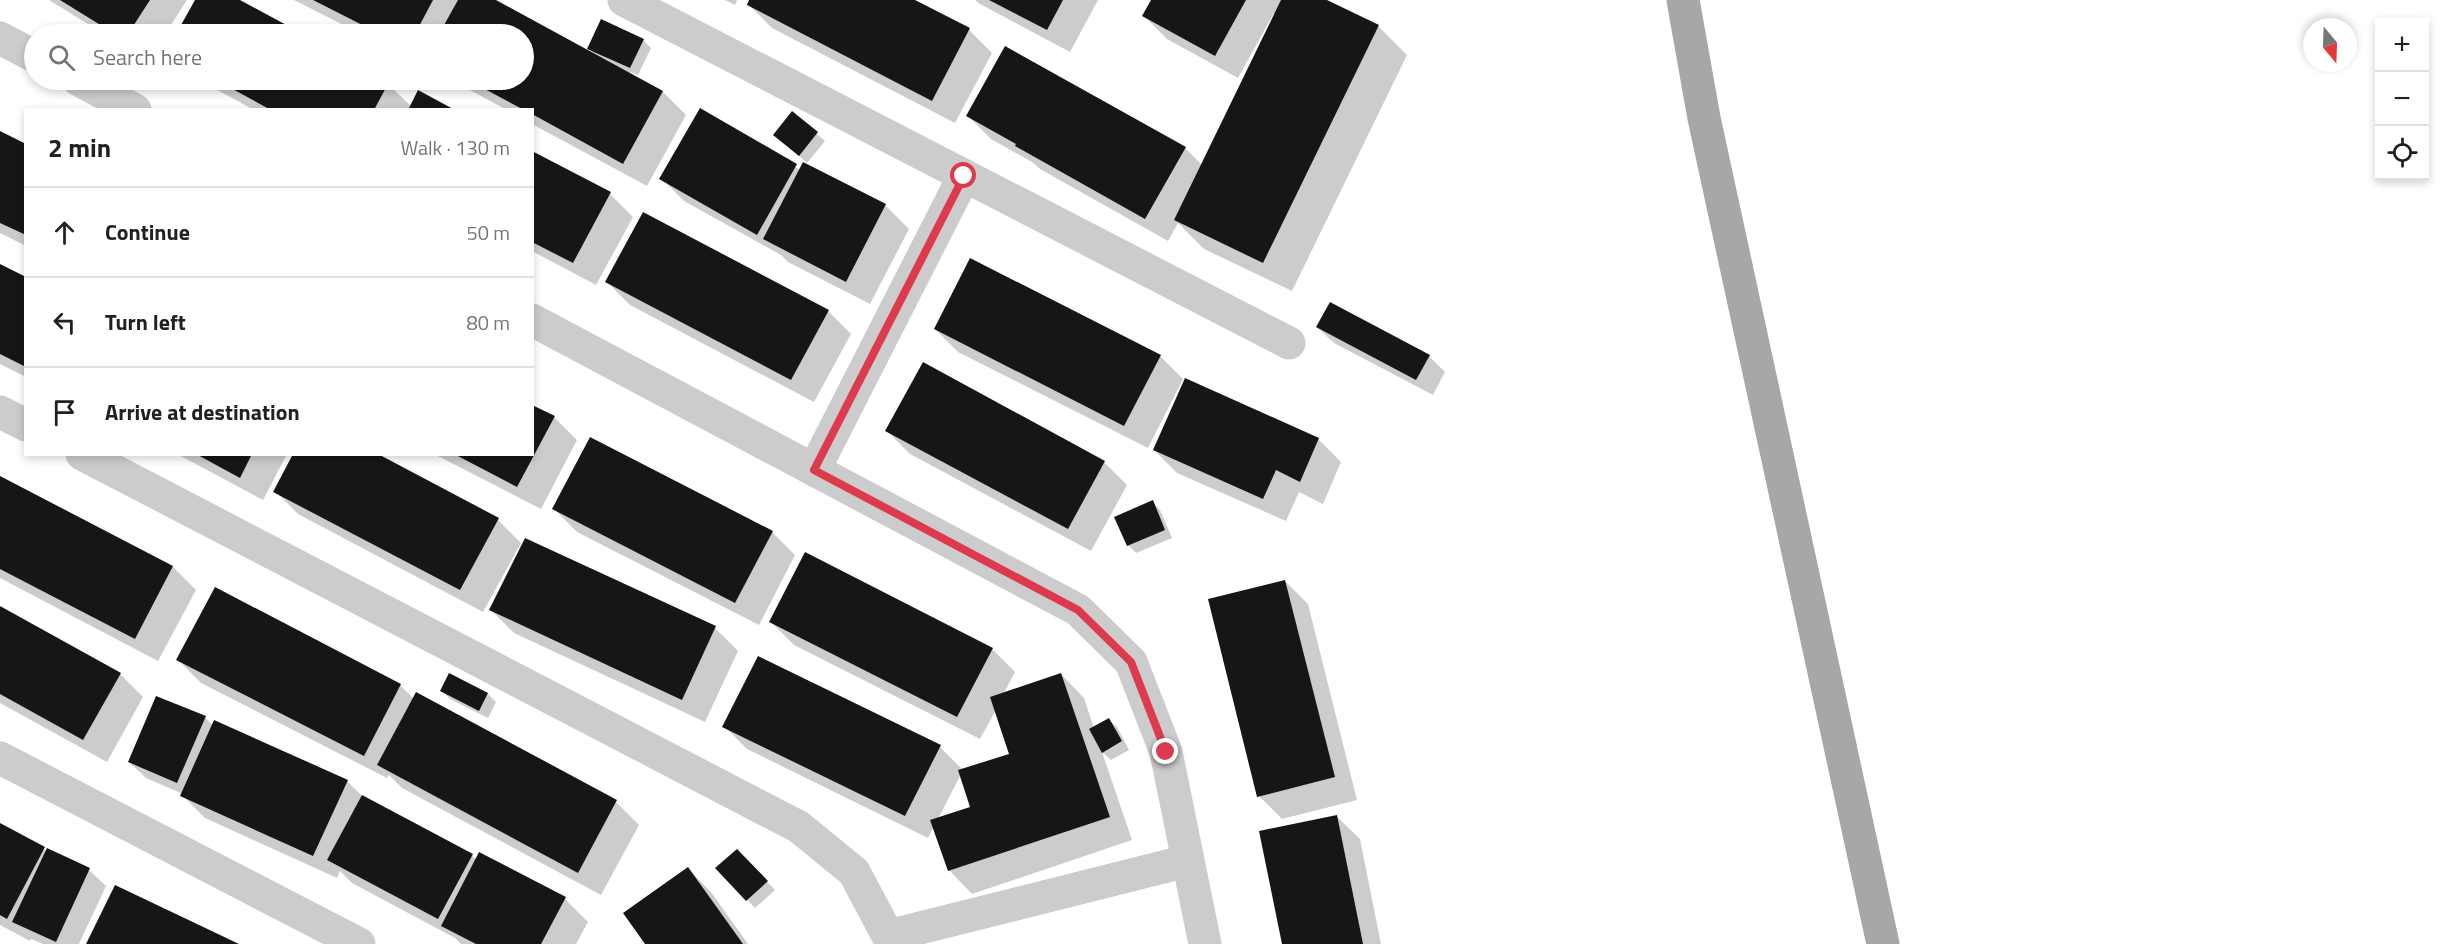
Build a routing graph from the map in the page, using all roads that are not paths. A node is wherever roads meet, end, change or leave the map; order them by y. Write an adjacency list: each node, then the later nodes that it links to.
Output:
1 (624, 0): 9 (street)
2 (1666, 0): 8 (main road)
3 (1683, 0): 8 (main road)
4 (0, 38): 5 (street)
5 (24, 51)
6 (98, 90): 7 (street)
7 (131, 108)
8 (1704, 118): 21 (main road)
9 (964, 176): 11 (street); 15 (street)
10 (534, 321): 15 (street)
11 (1289, 343)
12 (0, 412): 13 (street)
13 (24, 424)
14 (86, 456): 18 (street)
15 (814, 470): 17 (street)
16 (0, 758): 19 (street)
17 (1187, 861): 18 (street); 20 (street)
18 (889, 940)
19 (359, 944)
20 (1205, 944)
21 (1883, 944)

